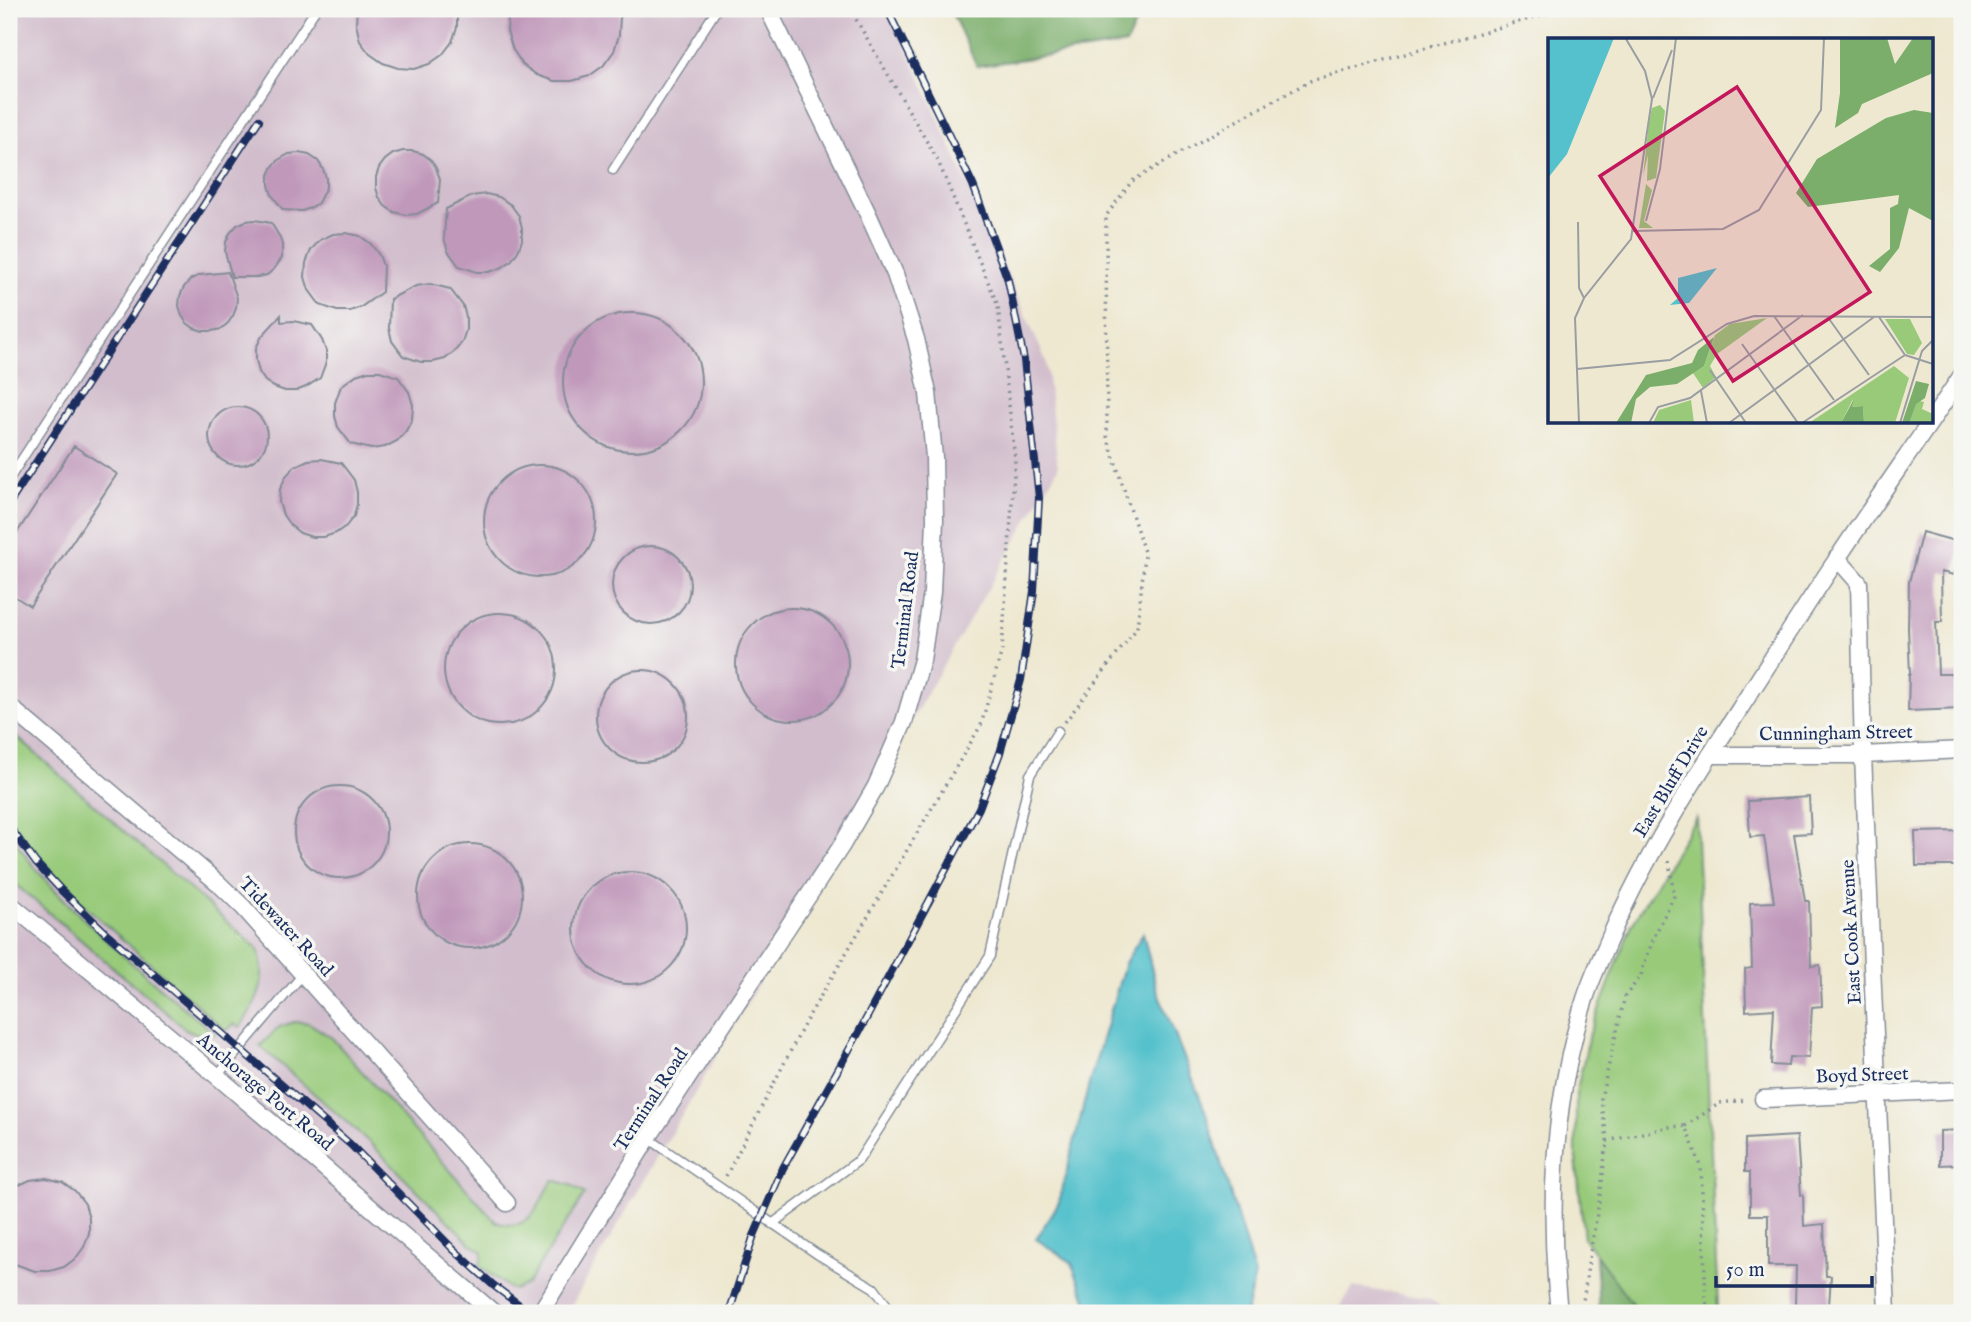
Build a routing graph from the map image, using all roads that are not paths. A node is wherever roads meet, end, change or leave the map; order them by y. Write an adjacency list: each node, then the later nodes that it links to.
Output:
1 (316, 9): 7 (lane)
2 (717, 9): 4 (lane)
3 (768, 9): 20 (street, Terminal Road)
4 (613, 170)
5 (1962, 375): 6 (street, East Bluff Drive)
6 (1954, 401): 8 (street, East Bluff Drive)
7 (9, 479)
8 (1837, 558): 12 (street, East Bluff Drive); 13 (street, East Cook Avenue)
9 (9, 706): 15 (street, Tidewater Road)
10 (1058, 732): 22 (lane)
11 (1962, 750): 13 (street, Cunningham Street)
12 (1710, 755): 13 (street, Cunningham Street); 26 (street, East Bluff Drive)
13 (1863, 755): 18 (street, East Cook Avenue)
14 (9, 903): 16 (street, Anchorage Port Road)
15 (303, 973): 16 (lane); 21 (street, Tidewater Road)
16 (217, 1076): 23 (street, Anchorage Port Road)
17 (1962, 1090): 18 (street, Boyd Street)
18 (1879, 1094): 19 (street, Boyd Street); 27 (street, East Cook Avenue)
19 (1763, 1099)
20 (649, 1138): 22 (lane); 24 (street, Terminal Road)
21 (507, 1203)
22 (772, 1224): 25 (lane)
23 (494, 1313)
24 (540, 1313)
25 (893, 1313)
26 (1559, 1313)
27 (1887, 1313)

